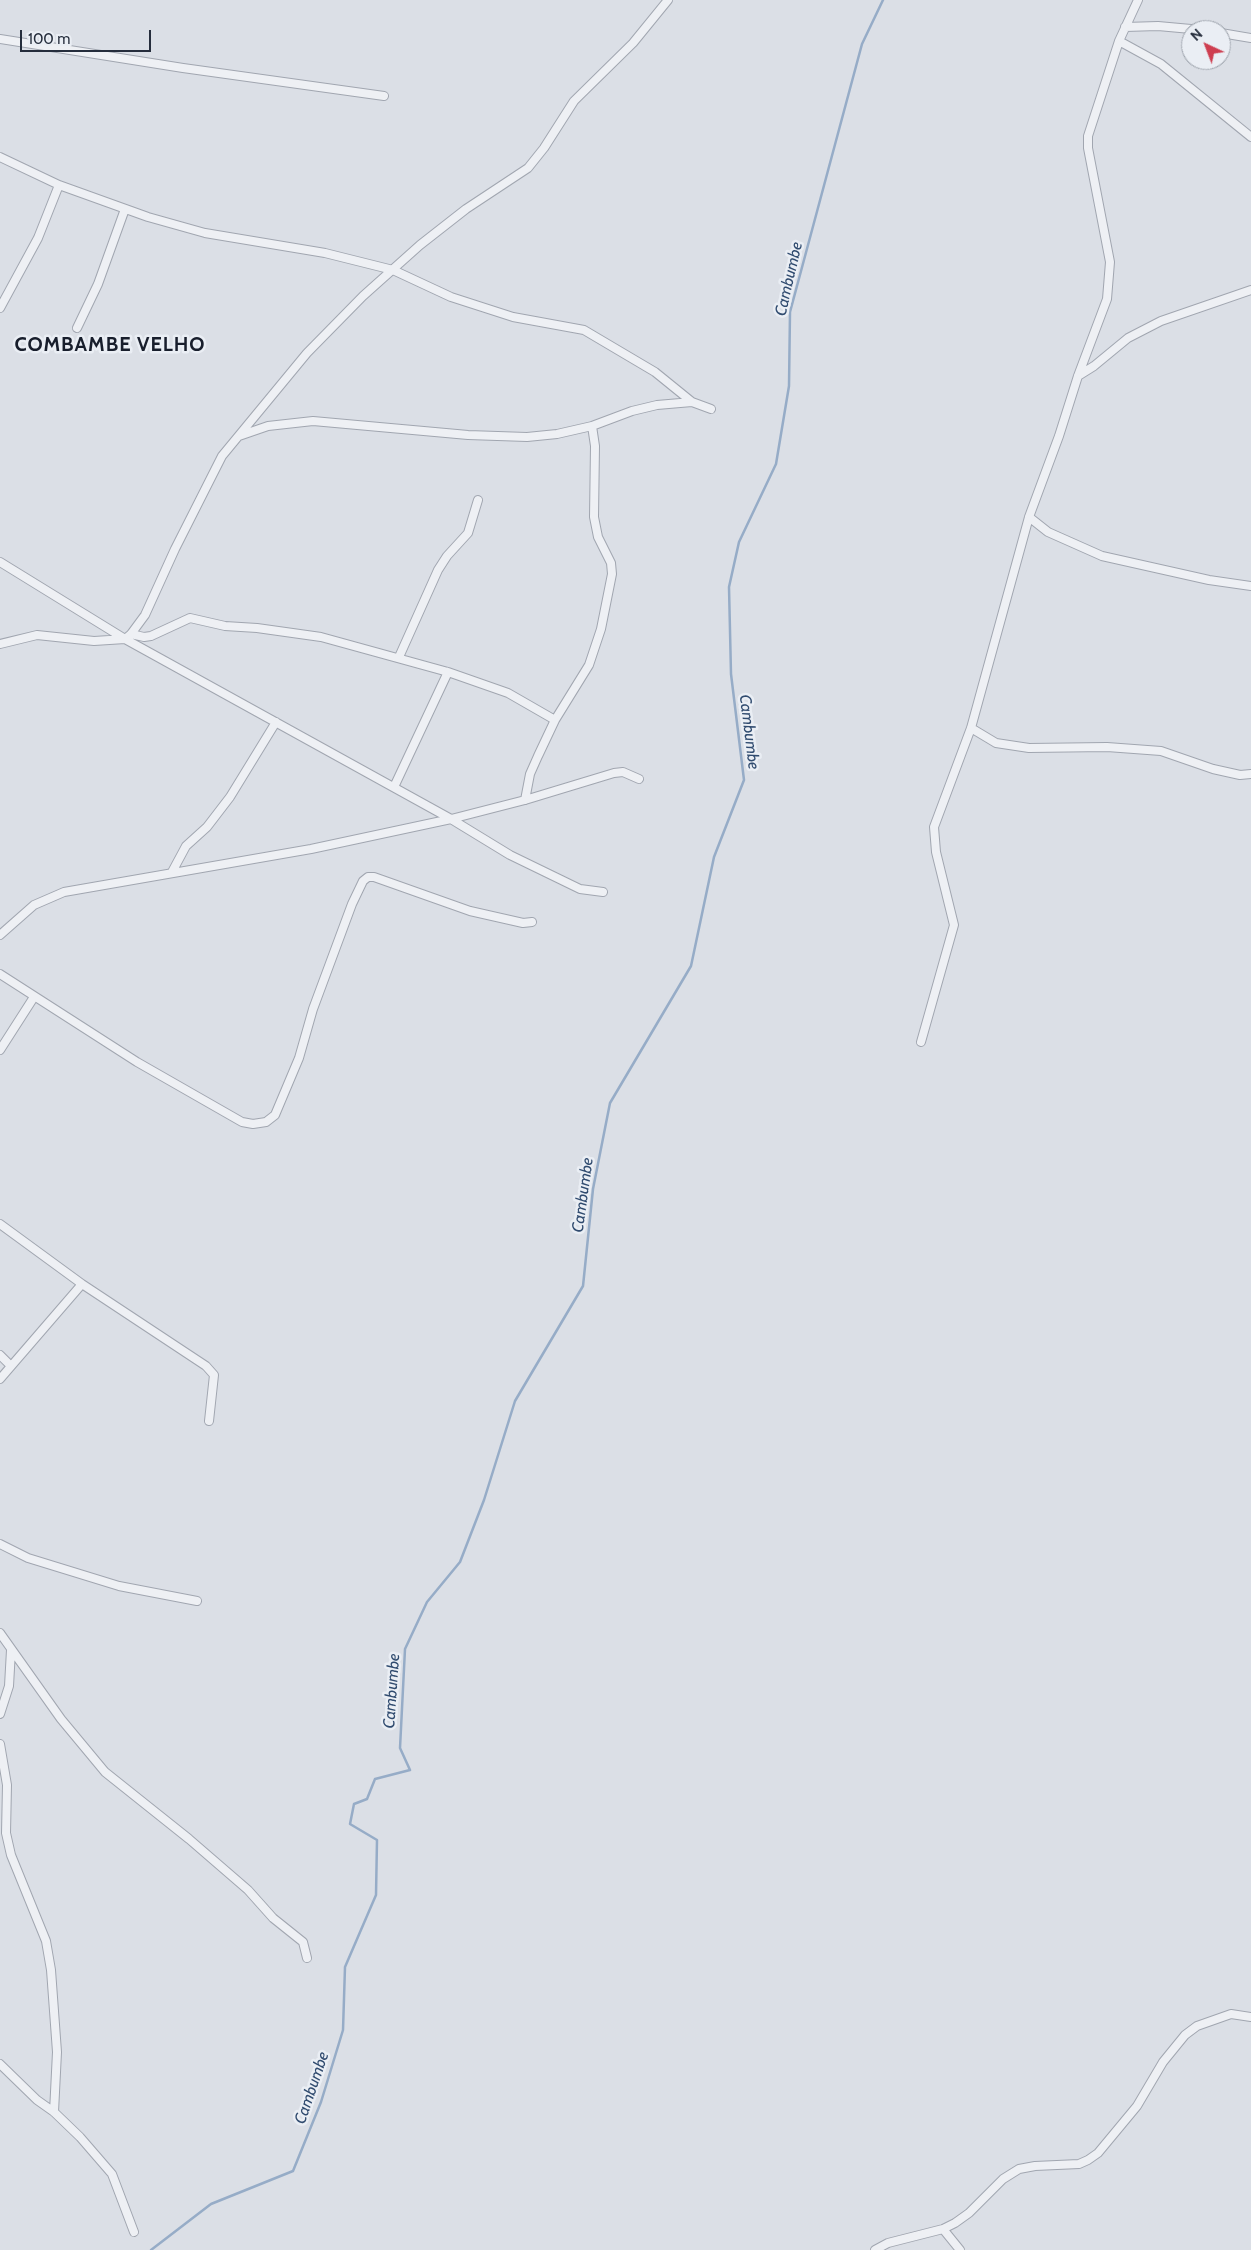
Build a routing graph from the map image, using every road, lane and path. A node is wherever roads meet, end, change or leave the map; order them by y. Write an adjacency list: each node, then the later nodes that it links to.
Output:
1 (668, 0): 14 (street)
2 (1138, 0): 3 (street)
3 (1125, 27): 4 (street); 8 (street)
4 (1181, 28)
5 (1231, 35): 6 (street)
6 (1251, 38)
7 (0, 39): 9 (street)
8 (1119, 41): 10 (street); 18 (street)
9 (384, 96)
10 (1251, 137)
11 (0, 157): 12 (street)
12 (59, 185): 13 (street); 16 (street)
13 (125, 209): 14 (street); 17 (street)
14 (393, 270): 19 (street); 22 (street)
15 (1251, 290): 18 (street)
16 (0, 308)
17 (77, 328)
18 (1078, 376): 24 (street)
19 (692, 402): 20 (street); 21 (street)
20 (711, 408)
21 (592, 426): 22 (street); 31 (street)
22 (238, 436): 27 (street)
23 (478, 500): 29 (street)
24 (1029, 517): 26 (street); 33 (street)
25 (0, 562): 27 (street)
26 (1251, 586)
27 (128, 636): 28 (street); 29 (street); 32 (street)
28 (0, 644)
29 (399, 657): 30 (street)
30 (448, 672): 31 (street); 36 (street)
31 (555, 720): 37 (street)
32 (276, 722): 36 (street); 39 (street)
33 (971, 728): 34 (street); 45 (street)
34 (1251, 774)
35 (639, 779): 37 (street)
36 (394, 787): 38 (street)
37 (525, 800): 38 (street)
38 (452, 819): 39 (street); 40 (street)
39 (172, 872): 42 (street)
40 (603, 892)
41 (532, 922): 44 (street)
42 (0, 935)
43 (0, 974): 44 (street)
44 (34, 997): 46 (street)
45 (920, 1042)
46 (0, 1050)
47 (0, 1224): 48 (street)
48 (82, 1284): 50 (street); 52 (street)
49 (0, 1355): 50 (street)
50 (12, 1366): 51 (street)
51 (0, 1379)
52 (209, 1421)
53 (0, 1544): 54 (street)
54 (197, 1601)
55 (0, 1633): 56 (street)
56 (11, 1650): 57 (street); 59 (street)
57 (0, 1714)
58 (0, 1744): 62 (street)
59 (307, 1958)
60 (1251, 2017): 63 (street)
61 (0, 2064): 62 (street)
62 (54, 2112): 64 (street)
63 (943, 2229): 65 (street); 66 (street)
64 (134, 2232)
65 (874, 2250)
66 (960, 2250)

